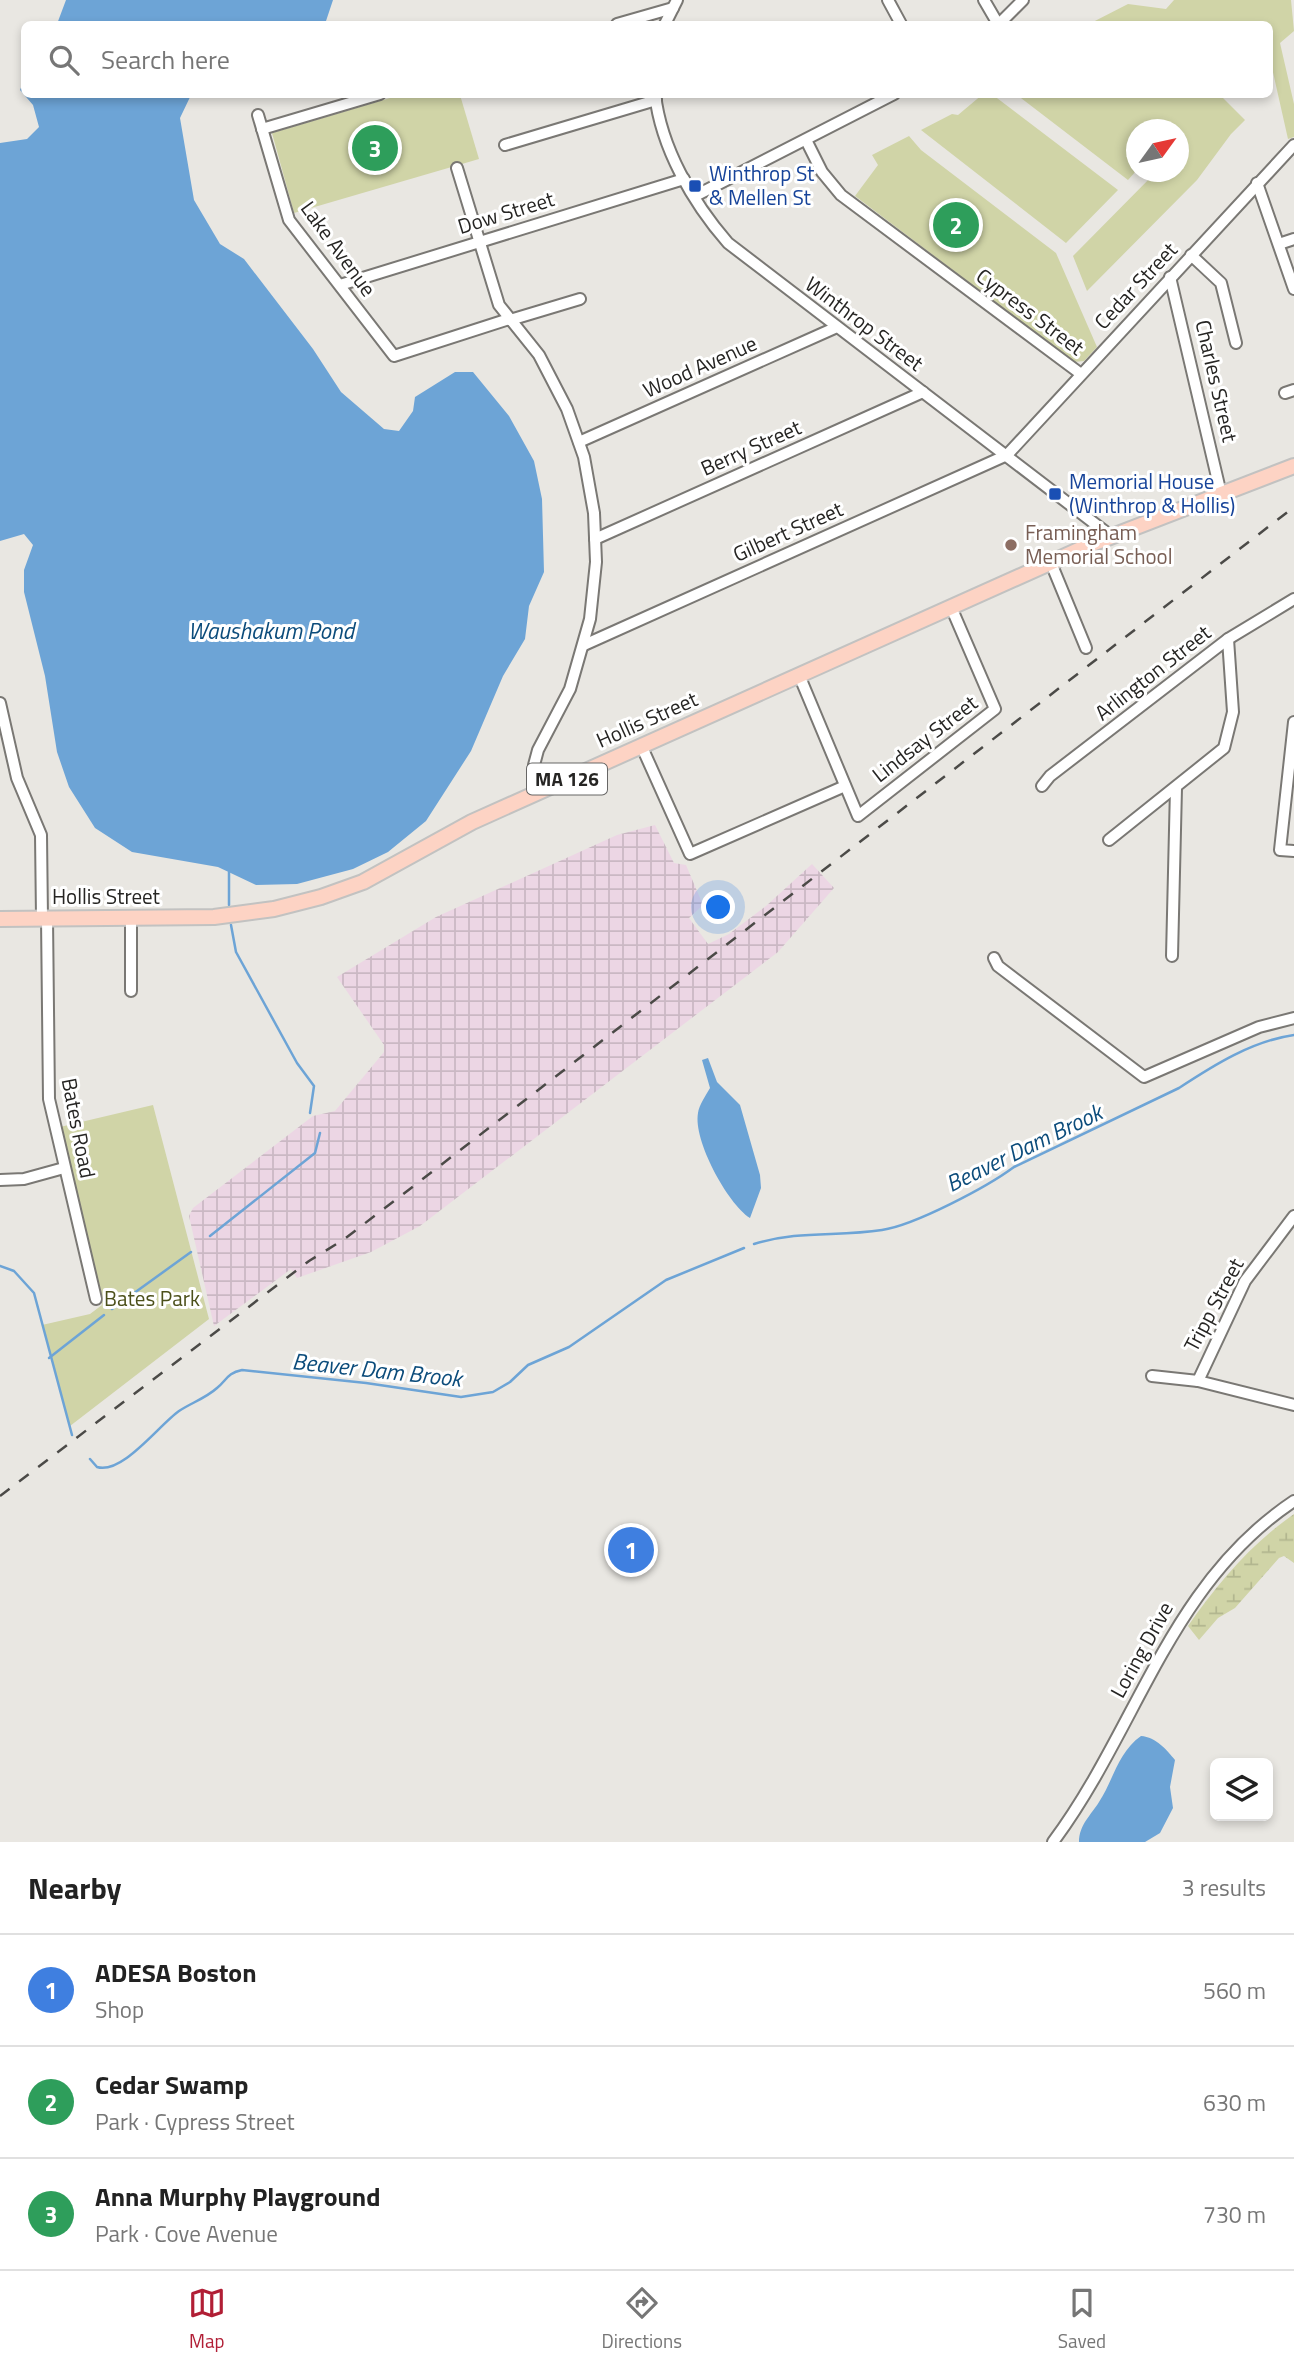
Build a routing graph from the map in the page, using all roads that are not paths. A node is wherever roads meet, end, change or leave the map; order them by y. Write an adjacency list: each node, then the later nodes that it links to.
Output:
1 (888, 0): 7 (street)
2 (985, 0): 8 (street)
3 (1023, 0): 9 (street)
4 (675, 4): 5 (street); 6 (street)
5 (626, 21)
6 (666, 21)
7 (899, 21)
8 (997, 21)
9 (1002, 21)
10 (367, 98): 15 (street)
11 (653, 98): 17 (street)
12 (656, 98): 20 (street, Winthrop Street)
13 (886, 98): 16 (street)
14 (258, 115): 15 (street, Lake Avenue)
15 (262, 129): 28 (street, Lake Avenue)
16 (806, 140): 22 (street); 34 (street, Cypress Street)
17 (505, 145)
18 (1294, 145): 21 (street, Cedar Street)
19 (457, 168): 24 (street)
20 (684, 179): 22 (street, Winthrop Street); 24 (street, Dow Street)
21 (1257, 183): 25 (street); 26 (street, Cedar Street)
22 (695, 196): 32 (street, Winthrop Street)
23 (1294, 239): 25 (street)
24 (479, 242): 28 (street, Dow Street); 31 (street)
25 (1279, 244): 29 (street)
26 (1191, 255): 27 (street, Cedar Street); 33 (street)
27 (1170, 277): 34 (street, Cedar Street); 39 (street, Charles Street)
28 (340, 285): 31 (street, Lake Avenue)
29 (1294, 289)
30 (580, 299): 31 (street)
31 (510, 320): 36 (street)
32 (837, 327): 35 (street, Winthrop Street); 36 (street, Wood Avenue)
33 (1236, 343)
34 (1081, 374): 37 (street, Cedar Street)
35 (923, 392): 37 (street, Winthrop Street); 41 (street, Berry Street)
36 (579, 442): 41 (street)
37 (1007, 455): 40 (street, Winthrop Street); 46 (street, Gilbert Street)
38 (1294, 467): 39 (main road, Hollis Street / MA 126)
39 (1222, 494): 40 (main road, Hollis Street / MA 126)
40 (1111, 536): 42 (main road, Hollis Street / MA 126)
41 (595, 539): 46 (street)
42 (1051, 563): 44 (main road, Hollis Street / MA 126); 47 (street)
43 (1294, 600): 45 (street, Arlington Street)
44 (951, 607): 48 (main road, Hollis Street / MA 126); 52 (street, Lindsay Street)
45 (1228, 639): 53 (street, Arlington Street); 54 (street)
46 (584, 645): 55 (street)
47 (1086, 648)
48 (799, 675): 51 (main road, Hollis Street / MA 126); 52 (street)
49 (0, 703): 58 (street, Bates Road)
50 (1294, 722): 57 (street)
51 (641, 745): 52 (street); 55 (main road, Hollis Street / MA 126)
52 (845, 786)
53 (1042, 786)
54 (1177, 788): 56 (street); 61 (street)
55 (541, 790): 59 (main road, Hollis Street / MA 126)
56 (1109, 840)
57 (1294, 852)
58 (45, 918): 59 (main road, Hollis Street / MA 126); 60 (main road, Hollis Street / MA 126); 65 (street, Bates Road)
59 (131, 918): 63 (street)
60 (0, 919)
61 (1172, 956)
62 (994, 958): 64 (street)
63 (131, 991)
64 (1294, 1018)
65 (64, 1168): 66 (street); 68 (street, Bates Road)
66 (0, 1180)
67 (1294, 1216): 70 (street, Tripp Street)
68 (96, 1299)
69 (1152, 1376): 70 (street)
70 (1198, 1381): 71 (street)
71 (1294, 1405)
72 (1294, 1501): 73 (street, Loring Drive)
73 (1053, 1842)

